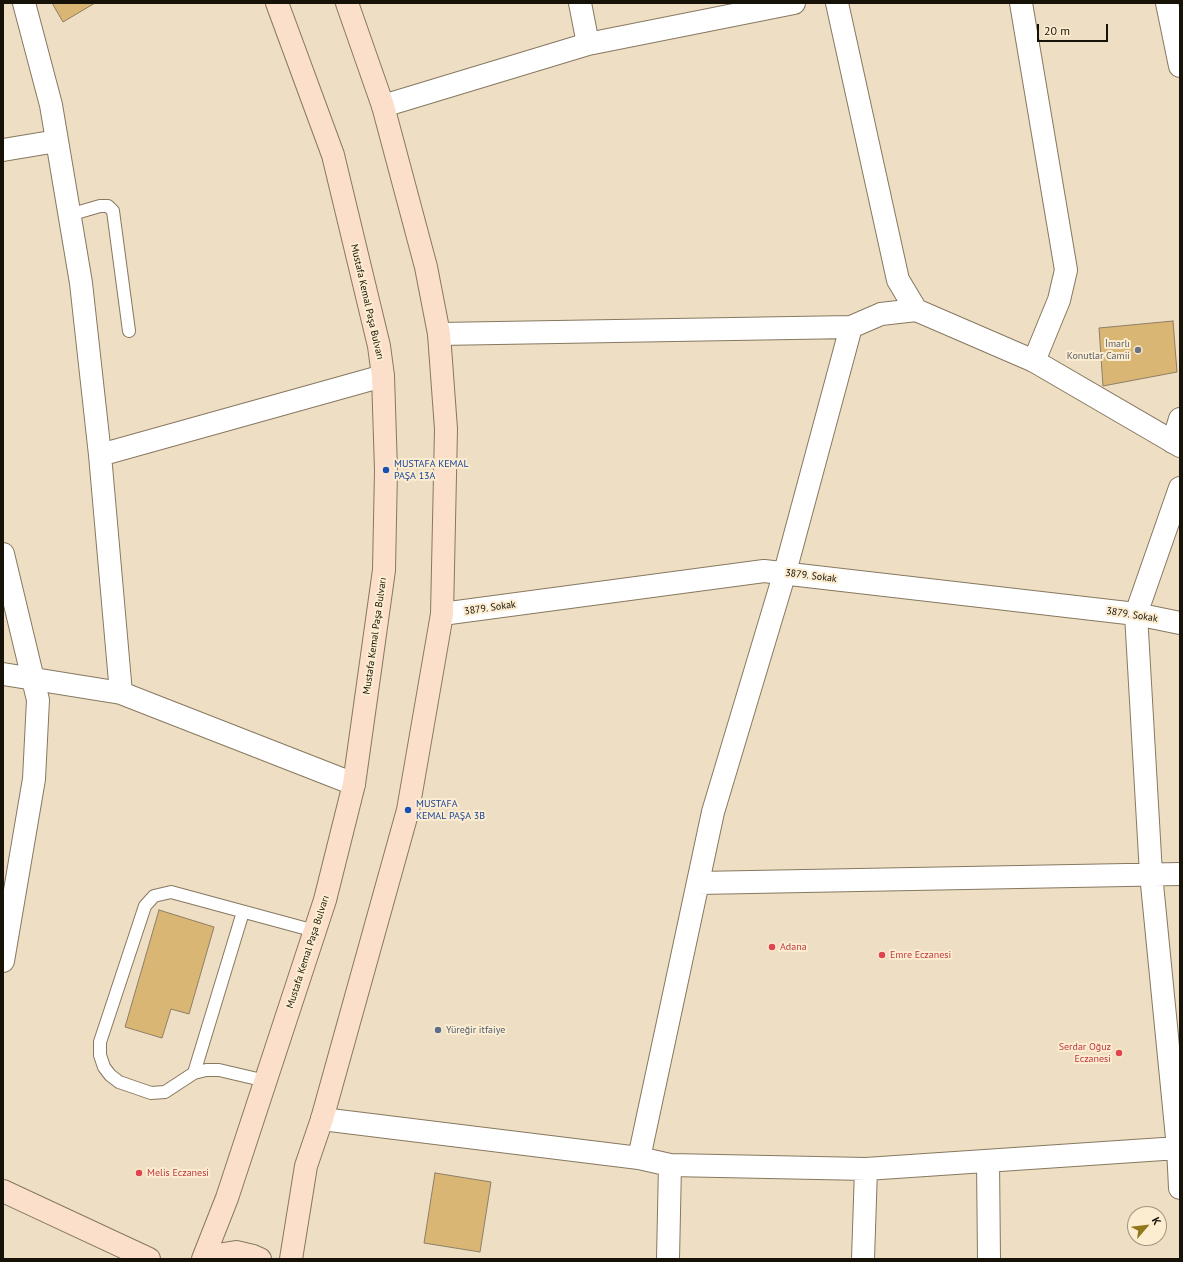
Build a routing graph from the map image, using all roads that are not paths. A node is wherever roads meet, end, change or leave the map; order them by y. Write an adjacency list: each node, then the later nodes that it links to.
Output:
1 (24, 3): 12 (street)
2 (277, 3): 20 (main road, Mustafa Kemal Paşa Bulvarı)
3 (347, 3): 11 (main road)
4 (580, 3): 9 (street)
5 (794, 3): 9 (street)
6 (837, 3): 15 (street)
7 (1020, 3): 19 (street)
8 (1167, 3): 10 (street)
9 (588, 44): 11 (street)
10 (1180, 66)
11 (383, 106): 18 (main road)
12 (57, 141): 13 (street); 14 (street)
13 (3, 150)
14 (69, 215): 17 (lane); 23 (street)
15 (916, 310): 16 (street); 19 (street)
16 (851, 327): 18 (street); 26 (street)
17 (129, 331)
18 (439, 334): 27 (main road)
19 (1034, 361): 22 (street)
20 (382, 376): 23 (street); 33 (main road, Mustafa Kemal Paşa Bulvarı)
21 (1180, 419): 22 (street)
22 (1176, 444)
23 (100, 456): 32 (street)
24 (1180, 488): 28 (street)
25 (3, 554): 31 (street)
26 (785, 572): 27 (street, 3879. Sokak); 28 (street, 3879. Sokak); 36 (street)
27 (442, 614): 42 (main road)
28 (1136, 614): 29 (street, 3879. Sokak); 34 (street)
29 (1180, 623)
30 (3, 674): 31 (street)
31 (34, 680): 32 (street); 39 (street)
32 (121, 693): 33 (street)
33 (354, 784): 38 (main road, Mustafa Kemal Paşa Bulvarı)
34 (1151, 874): 35 (street); 36 (street); 43 (street)
35 (1180, 874)
36 (698, 883): 44 (street)
37 (243, 912): 38 (lane); 40 (lane); 40 (lane)
38 (315, 931): 41 (main road, Mustafa Kemal Paşa Bulvarı)
39 (3, 962)
40 (194, 1073): 41 (lane)
41 (266, 1081): 51 (main road, Mustafa Kemal Paşa Bulvarı)
42 (322, 1118): 44 (street); 54 (main road)
43 (1178, 1148): 45 (street); 48 (street)
44 (639, 1158): 46 (street)
45 (988, 1161): 47 (street); 57 (street)
46 (670, 1165): 47 (street); 55 (street)
47 (866, 1169): 56 (street)
48 (1180, 1188)
49 (3, 1191): 50 (main road)
50 (149, 1259)
51 (203, 1259)
52 (209, 1259): 53 (main road)
53 (260, 1259)
54 (291, 1259)
55 (668, 1259)
56 (863, 1259)
57 (989, 1259)

